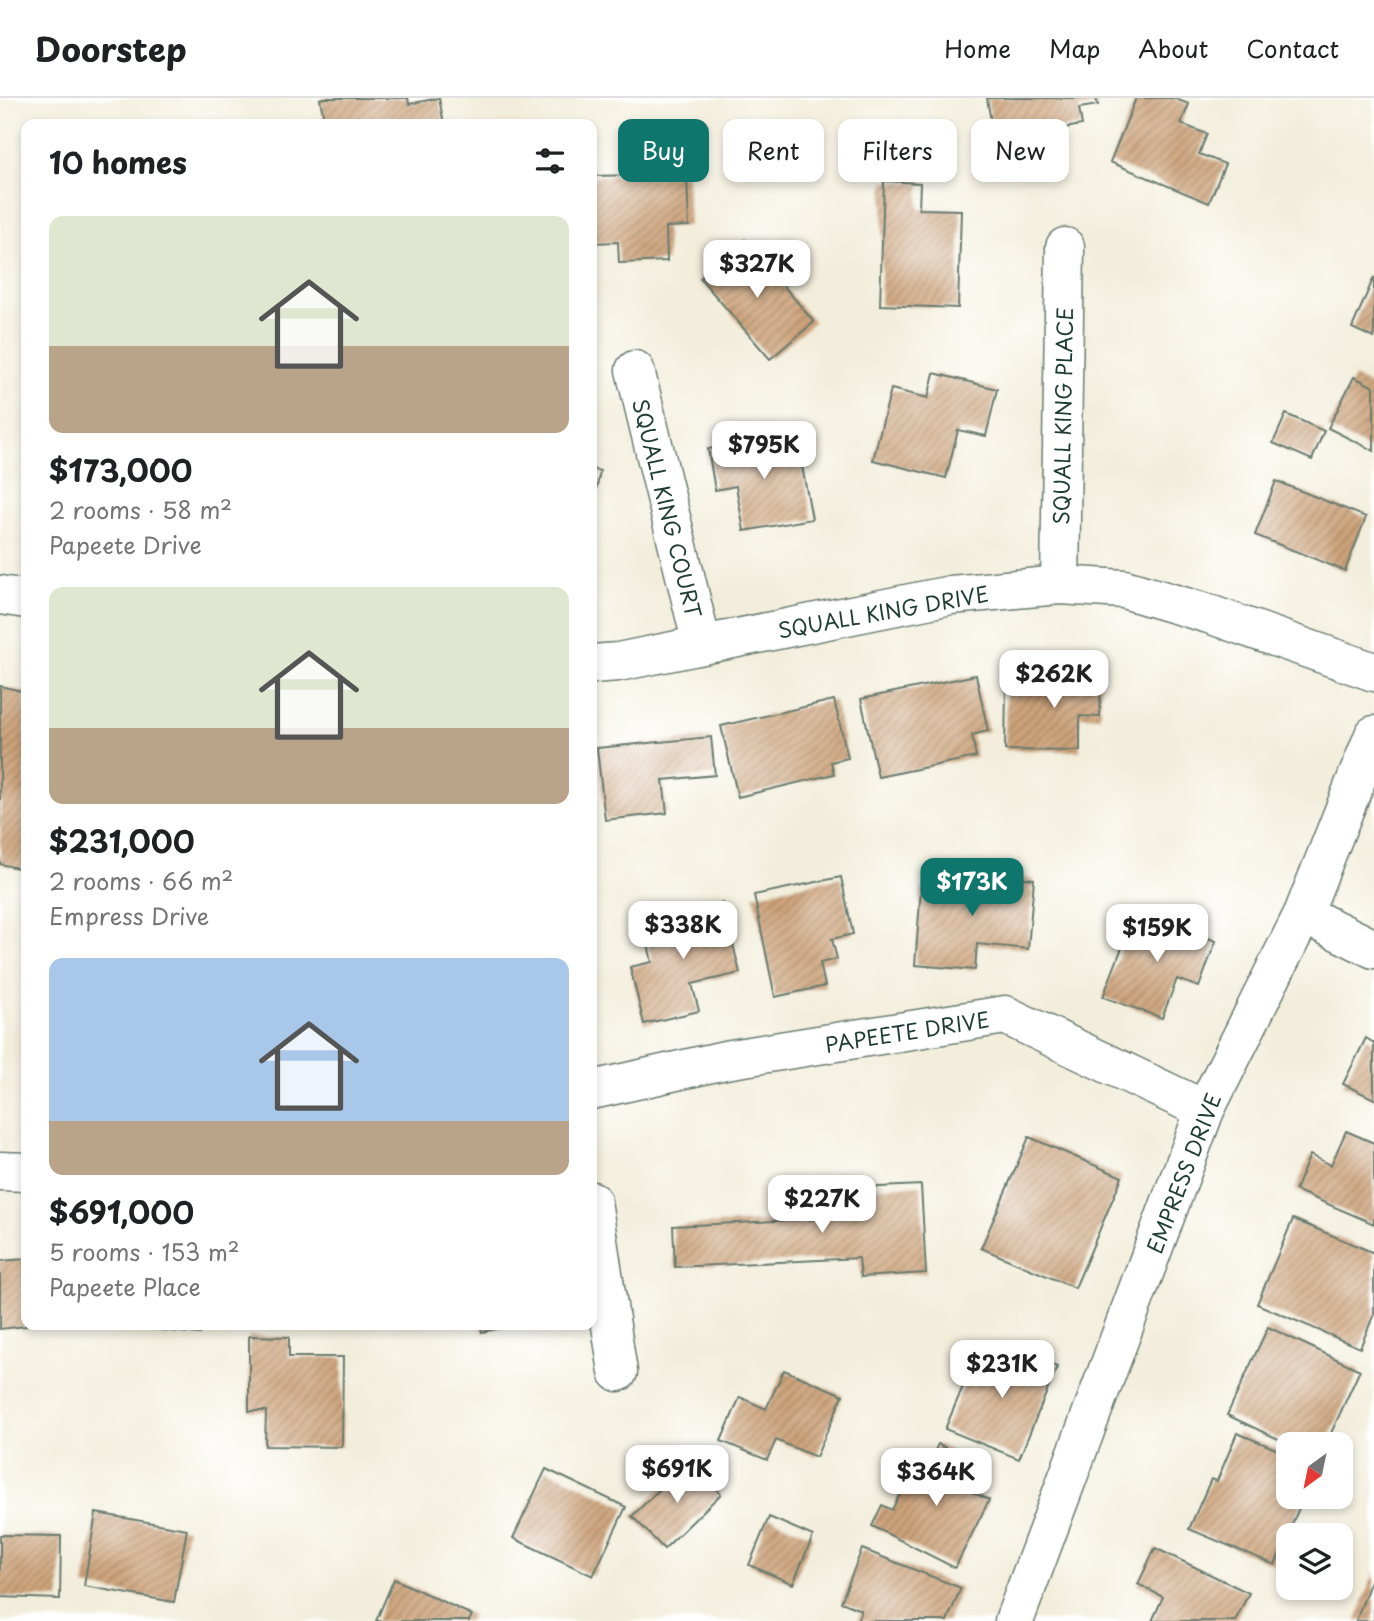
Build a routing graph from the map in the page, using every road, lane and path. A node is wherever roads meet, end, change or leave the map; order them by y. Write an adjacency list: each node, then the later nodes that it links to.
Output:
1 (1065, 247): 3 (street, SQUALL KING PLACE)
2 (635, 370): 6 (street, SQUALL KING COURT)
3 (1060, 585): 6 (street, SQUALL KING DRIVE); 8 (street, SQUALL KING DRIVE)
4 (0, 595): 5 (street)
5 (21, 598)
6 (702, 645): 7 (street, SQUALL KING DRIVE)
7 (597, 664)
8 (1374, 672)
9 (1374, 735): 10 (street, EMPRESS DRIVE)
10 (1303, 914): 11 (street); 13 (street, EMPRESS DRIVE)
11 (1374, 949)
12 (597, 1089): 13 (street, PAPEETE DRIVE)
13 (1205, 1110): 18 (street, EMPRESS DRIVE)
14 (0, 1171): 15 (street)
15 (21, 1172)
16 (597, 1234): 17 (street)
17 (618, 1372)
18 (1014, 1621)

